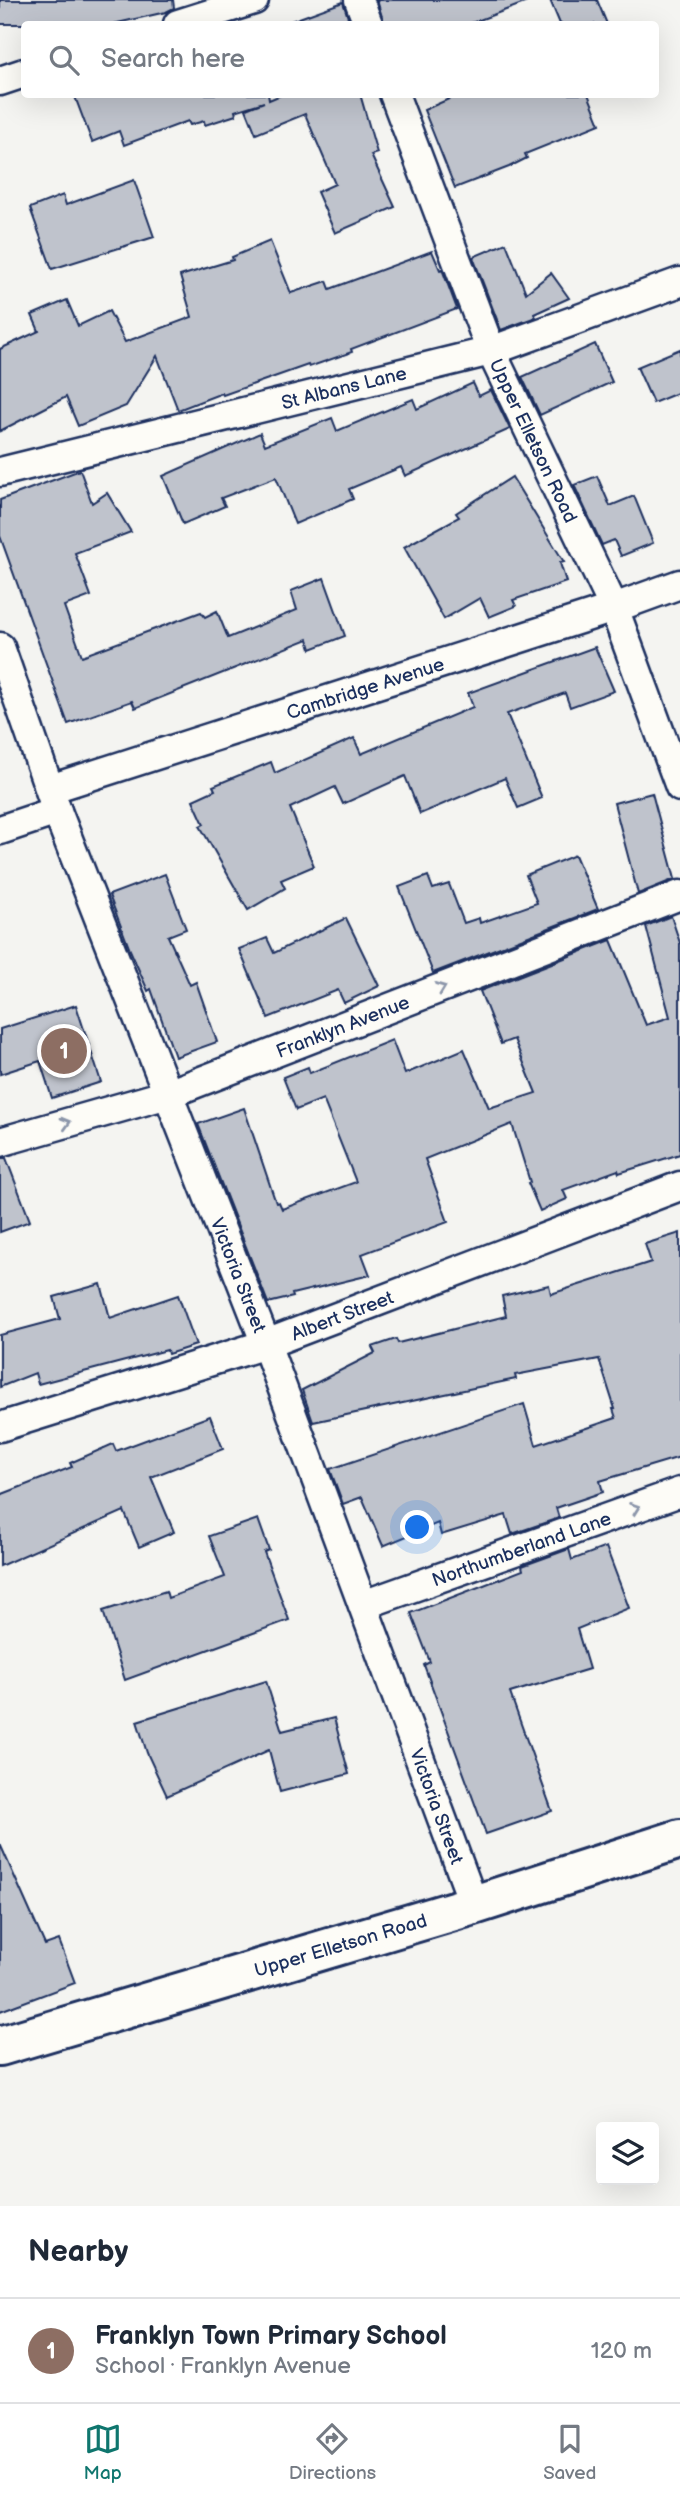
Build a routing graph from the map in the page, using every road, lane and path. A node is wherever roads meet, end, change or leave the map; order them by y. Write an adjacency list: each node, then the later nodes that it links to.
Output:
1 (254, 0): 3 (street)
2 (359, 0): 4 (street)
3 (188, 21)
4 (367, 21)
5 (21, 75): 6 (street)
6 (0, 81)
7 (396, 98): 9 (street, Upper Elletson Road)
8 (680, 282): 9 (street, St Albans Lane)
9 (491, 351): 10 (street, St Albans Lane); 12 (street, Upper Elletson Road)
10 (0, 472)
11 (680, 584): 12 (street, Cambridge Avenue)
12 (614, 608): 14 (street, Upper Elletson Road); 15 (street, Cambridge Avenue)
13 (0, 647): 15 (street, Victoria Street)
14 (680, 787)
15 (54, 800): 16 (street, Cambridge Avenue); 18 (street, Victoria Street)
16 (0, 830)
17 (680, 895): 18 (street, Franklyn Avenue, one-way to 17)
18 (168, 1094): 19 (street, Franklyn Avenue, one-way to 18); 21 (street, Victoria Street)
19 (0, 1142)
20 (680, 1186): 21 (street, Albert Street)
21 (266, 1344): 22 (street, Albert Street); 24 (street, Victoria Street)
22 (0, 1427)
23 (680, 1492): 24 (street, Northumberland Lane, one-way to 23)
24 (363, 1605): 26 (street, Victoria Street)
25 (680, 1839): 26 (street, Upper Elletson Road)
26 (474, 1905): 27 (street, Upper Elletson Road)
27 (0, 2046)

